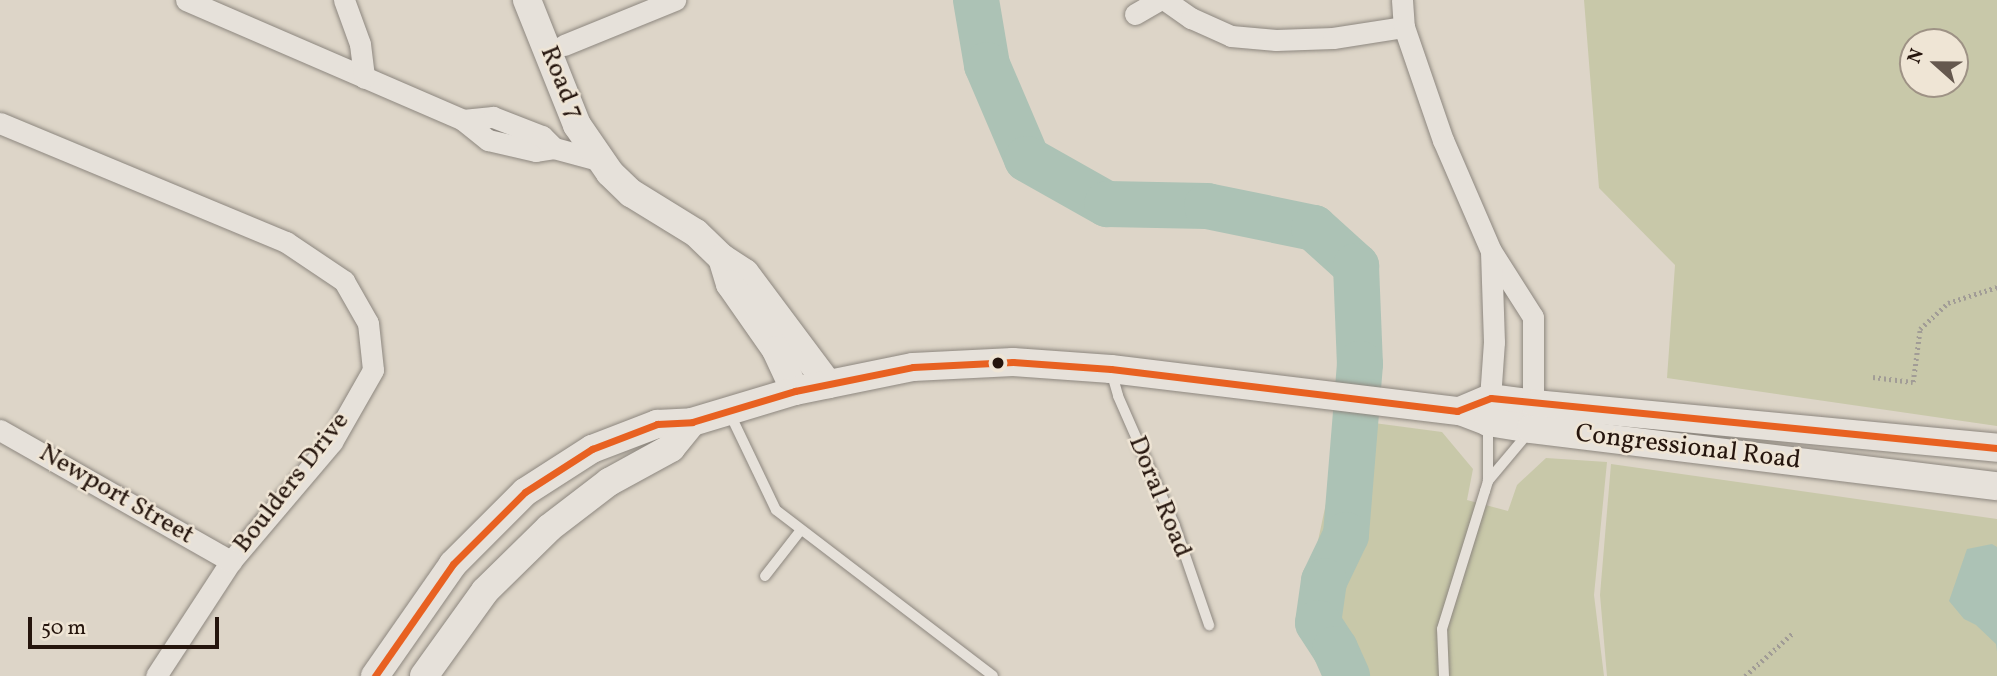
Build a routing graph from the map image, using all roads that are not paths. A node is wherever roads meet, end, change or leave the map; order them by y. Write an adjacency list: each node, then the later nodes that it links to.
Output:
1 (186, 0): 11 (street)
2 (344, 0): 11 (street)
3 (527, 0): 13 (main road, Road 7)
4 (546, 0): 10 (main road, Road 7)
5 (675, 0): 10 (street)
6 (1162, 0): 8 (street); 9 (street)
7 (1402, 0): 9 (street)
8 (1135, 13)
9 (1404, 27): 14 (street)
10 (564, 44): 13 (main road, Road 7)
11 (364, 78): 13 (street)
12 (0, 123): 30 (street, Boulders Drive)
13 (602, 162): 15 (main road, Road 7)
14 (1491, 251): 19 (street); 21 (street)
15 (722, 258): 17 (main road, Road 7); 18 (main road, Road 7)
16 (1111, 369): 17 (main road, Congressional Road); 19 (main road, Congressional Road); 32 (lane, Doral Road)
17 (828, 384): 18 (main road, Congressional Road)
18 (795, 391): 20 (main road, Congressional Road)
19 (1490, 410): 21 (main road, Congressional Road); 25 (lane)
20 (729, 411): 22 (main road, Congressional Road); 28 (lane)
21 (1533, 417): 24 (main road, Congressional Road); 25 (lane); 26 (main road, Congressional Road)
22 (692, 422): 27 (main road, Congressional Road); 29 (main road)
23 (0, 430): 30 (street, Newport Street)
24 (1997, 448)
25 (1487, 486): 37 (lane)
26 (1997, 486)
27 (493, 524): 29 (main road); 34 (main road, Congressional Road)
28 (801, 530): 31 (lane); 36 (lane)
29 (520, 556): 35 (main road)
30 (232, 561): 33 (street, Boulders Drive)
31 (765, 576)
32 (1209, 625)
33 (156, 676)
34 (375, 676)
35 (424, 676)
36 (993, 676)
37 (1444, 676)

